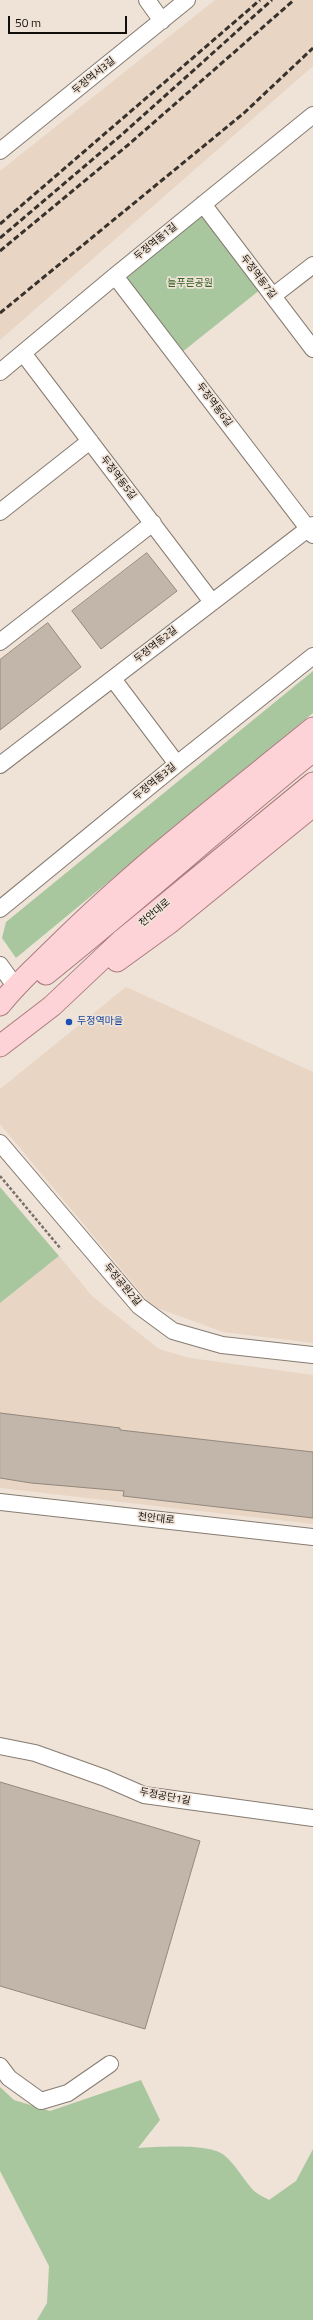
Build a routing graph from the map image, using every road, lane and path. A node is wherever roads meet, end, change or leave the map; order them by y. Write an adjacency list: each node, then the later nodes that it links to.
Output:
1 (147, 0): 3 (street)
2 (187, 0): 3 (street, 두정역서3길)
3 (162, 21): 5 (street, 두정역서3길)
4 (313, 115): 6 (street, 두정역동1길)
5 (0, 151)
6 (203, 204): 8 (street, 두정역동1길); 9 (street, 두정역동7길)
7 (313, 266): 9 (street)
8 (115, 276): 11 (street, 두정역동1길); 16 (street, 두정역동6길)
9 (273, 296): 10 (street, 두정역동7길)
10 (313, 349)
11 (23, 353): 12 (street, 두정역동1길); 13 (street, 두정역동5길)
12 (0, 372)
13 (90, 441): 14 (street); 15 (street, 두정역동5길)
14 (0, 512)
15 (153, 523): 17 (street, 두정역동5길); 18 (street)
16 (311, 529): 17 (street, 두정역동2길)
17 (212, 602): 20 (street, 두정역동2길)
18 (0, 642)
19 (313, 656): 24 (street, 두정역동3길)
20 (113, 679): 23 (street, 두정역동2길); 24 (street)
21 (313, 728): 29 (main road)
22 (313, 751): 32 (main road)
23 (1, 763)
24 (177, 764): 27 (street, 두정역동3길)
25 (313, 783): 31 (main road, 천안대로)
26 (313, 806): 31 (main road)
27 (0, 909)
28 (0, 965): 29 (street)
29 (15, 986): 30 (main road)
30 (0, 1004)
31 (52, 1006): 33 (main road, 천안대로)
32 (0, 1010)
33 (0, 1046)
34 (0, 1143): 37 (street, 두정공원2길)
35 (0, 1176): 36 (path)
36 (61, 1249)
37 (313, 1354)
38 (0, 1502): 39 (street, 천안대로)
39 (313, 1537)
40 (0, 1746): 41 (street, 두정공단1길)
41 (313, 1818)
42 (110, 2064): 43 (street)
43 (0, 2066)

